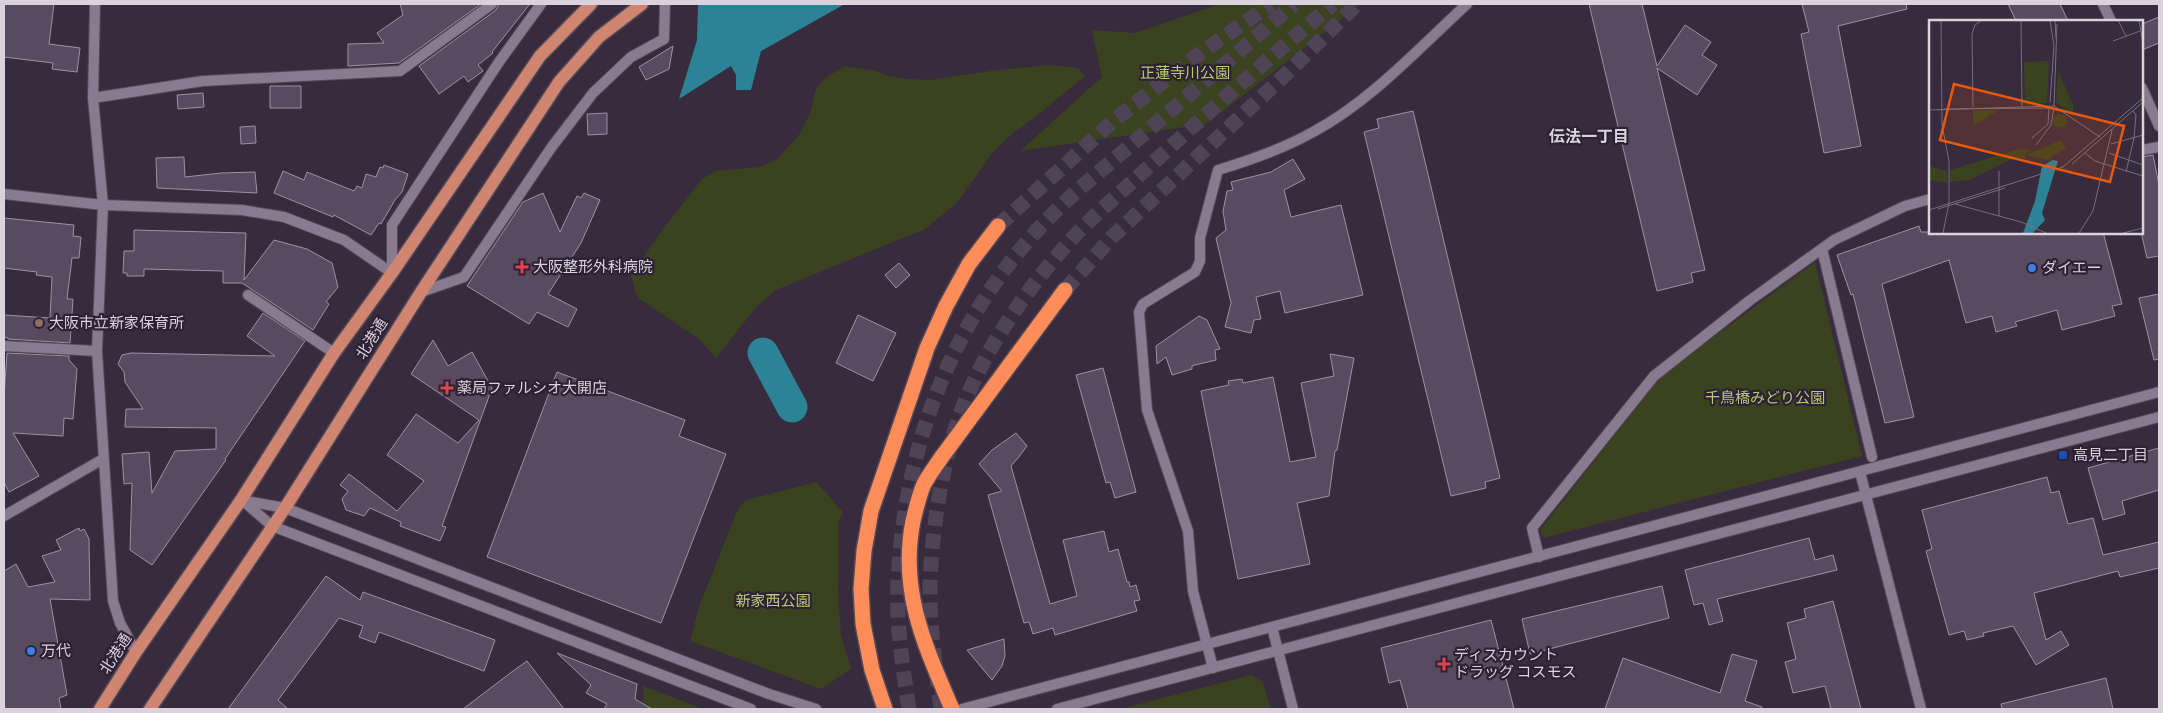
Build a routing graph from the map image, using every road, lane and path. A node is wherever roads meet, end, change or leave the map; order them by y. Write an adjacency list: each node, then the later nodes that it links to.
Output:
1 (96, 4): 11 (street)
2 (492, 4): 11 (street)
3 (541, 4): 20 (street)
4 (590, 4): 20 (main road, 北港通)
5 (642, 4): 22 (main road, 北港通)
6 (664, 4): 22 (street)
7 (1467, 4): 39 (street)
8 (2103, 4): 9 (street)
9 (2111, 20)
10 (2143, 90): 12 (street)
11 (93, 98): 17 (street)
12 (2159, 126)
13 (2159, 147): 14 (street)
14 (2143, 150)
15 (4, 194): 17 (street)
16 (1929, 199): 19 (street)
17 (103, 205): 20 (street); 25 (street)
18 (998, 226): 47 (highway)
19 (1822, 249): 29 (street); 37 (street)
20 (392, 273): 26 (main road, 北港通)
21 (1065, 290): 48 (highway)
22 (421, 292): 34 (main road, 北港通)
23 (248, 295): 26 (street)
24 (4, 346): 25 (street)
25 (97, 351): 30 (street)
26 (334, 353): 33 (main road, 北港通)
27 (2159, 392): 31 (street)
28 (2159, 416): 32 (street)
29 (1872, 457)
30 (103, 459): 35 (street); 41 (street)
31 (1860, 472): 32 (street); 37 (street)
32 (1865, 496): 40 (street); 52 (street)
33 (241, 500): 34 (street); 36 (street); 41 (main road, 北港通)
34 (285, 508): 36 (main road, 北港通); 46 (street)
35 (4, 516)
36 (272, 526): 44 (main road, 北港通); 45 (street)
37 (1539, 557): 38 (street)
38 (1272, 627): 39 (street); 40 (street)
39 (1208, 644): 42 (street); 49 (street)
40 (1278, 651): 42 (street); 51 (street)
41 (136, 652): 43 (main road, 北港通)
42 (1214, 668): 50 (street)
43 (100, 709)
44 (150, 709)
45 (751, 709)
46 (816, 709)
47 (885, 709)
48 (952, 709)
49 (962, 709)
50 (1056, 709)
51 (1293, 709)
52 (1921, 709)

